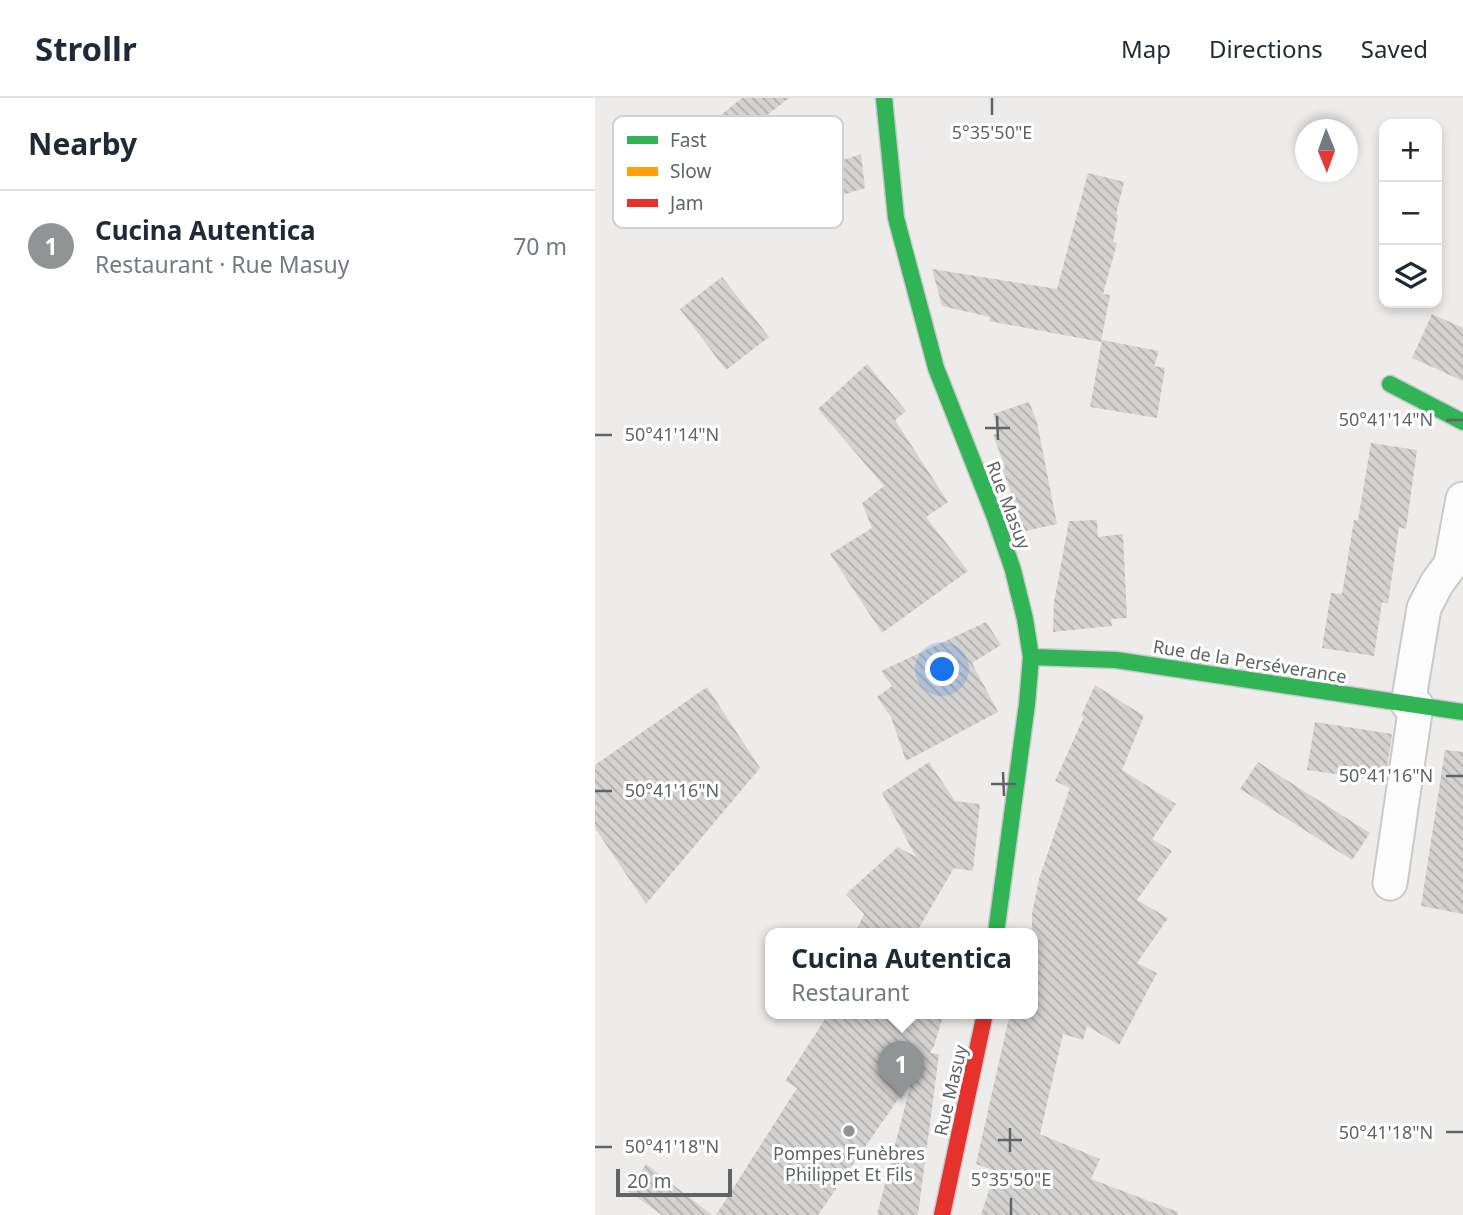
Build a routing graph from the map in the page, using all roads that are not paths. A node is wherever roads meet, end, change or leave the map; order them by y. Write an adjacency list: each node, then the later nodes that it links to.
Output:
1 (884, 98): 5 (street, Rue Masuy)
2 (1390, 384): 3 (street)
3 (1463, 422)
4 (1463, 499): 6 (street)
5 (1031, 657): 6 (street, Rue de la Perséverance); 9 (street, Rue Masuy)
6 (1412, 704): 7 (street, Rue de la Perséverance); 8 (street)
7 (1463, 712)
8 (1390, 883)
9 (997, 928)
10 (984, 1019): 11 (street, Rue Masuy)
11 (942, 1215)

